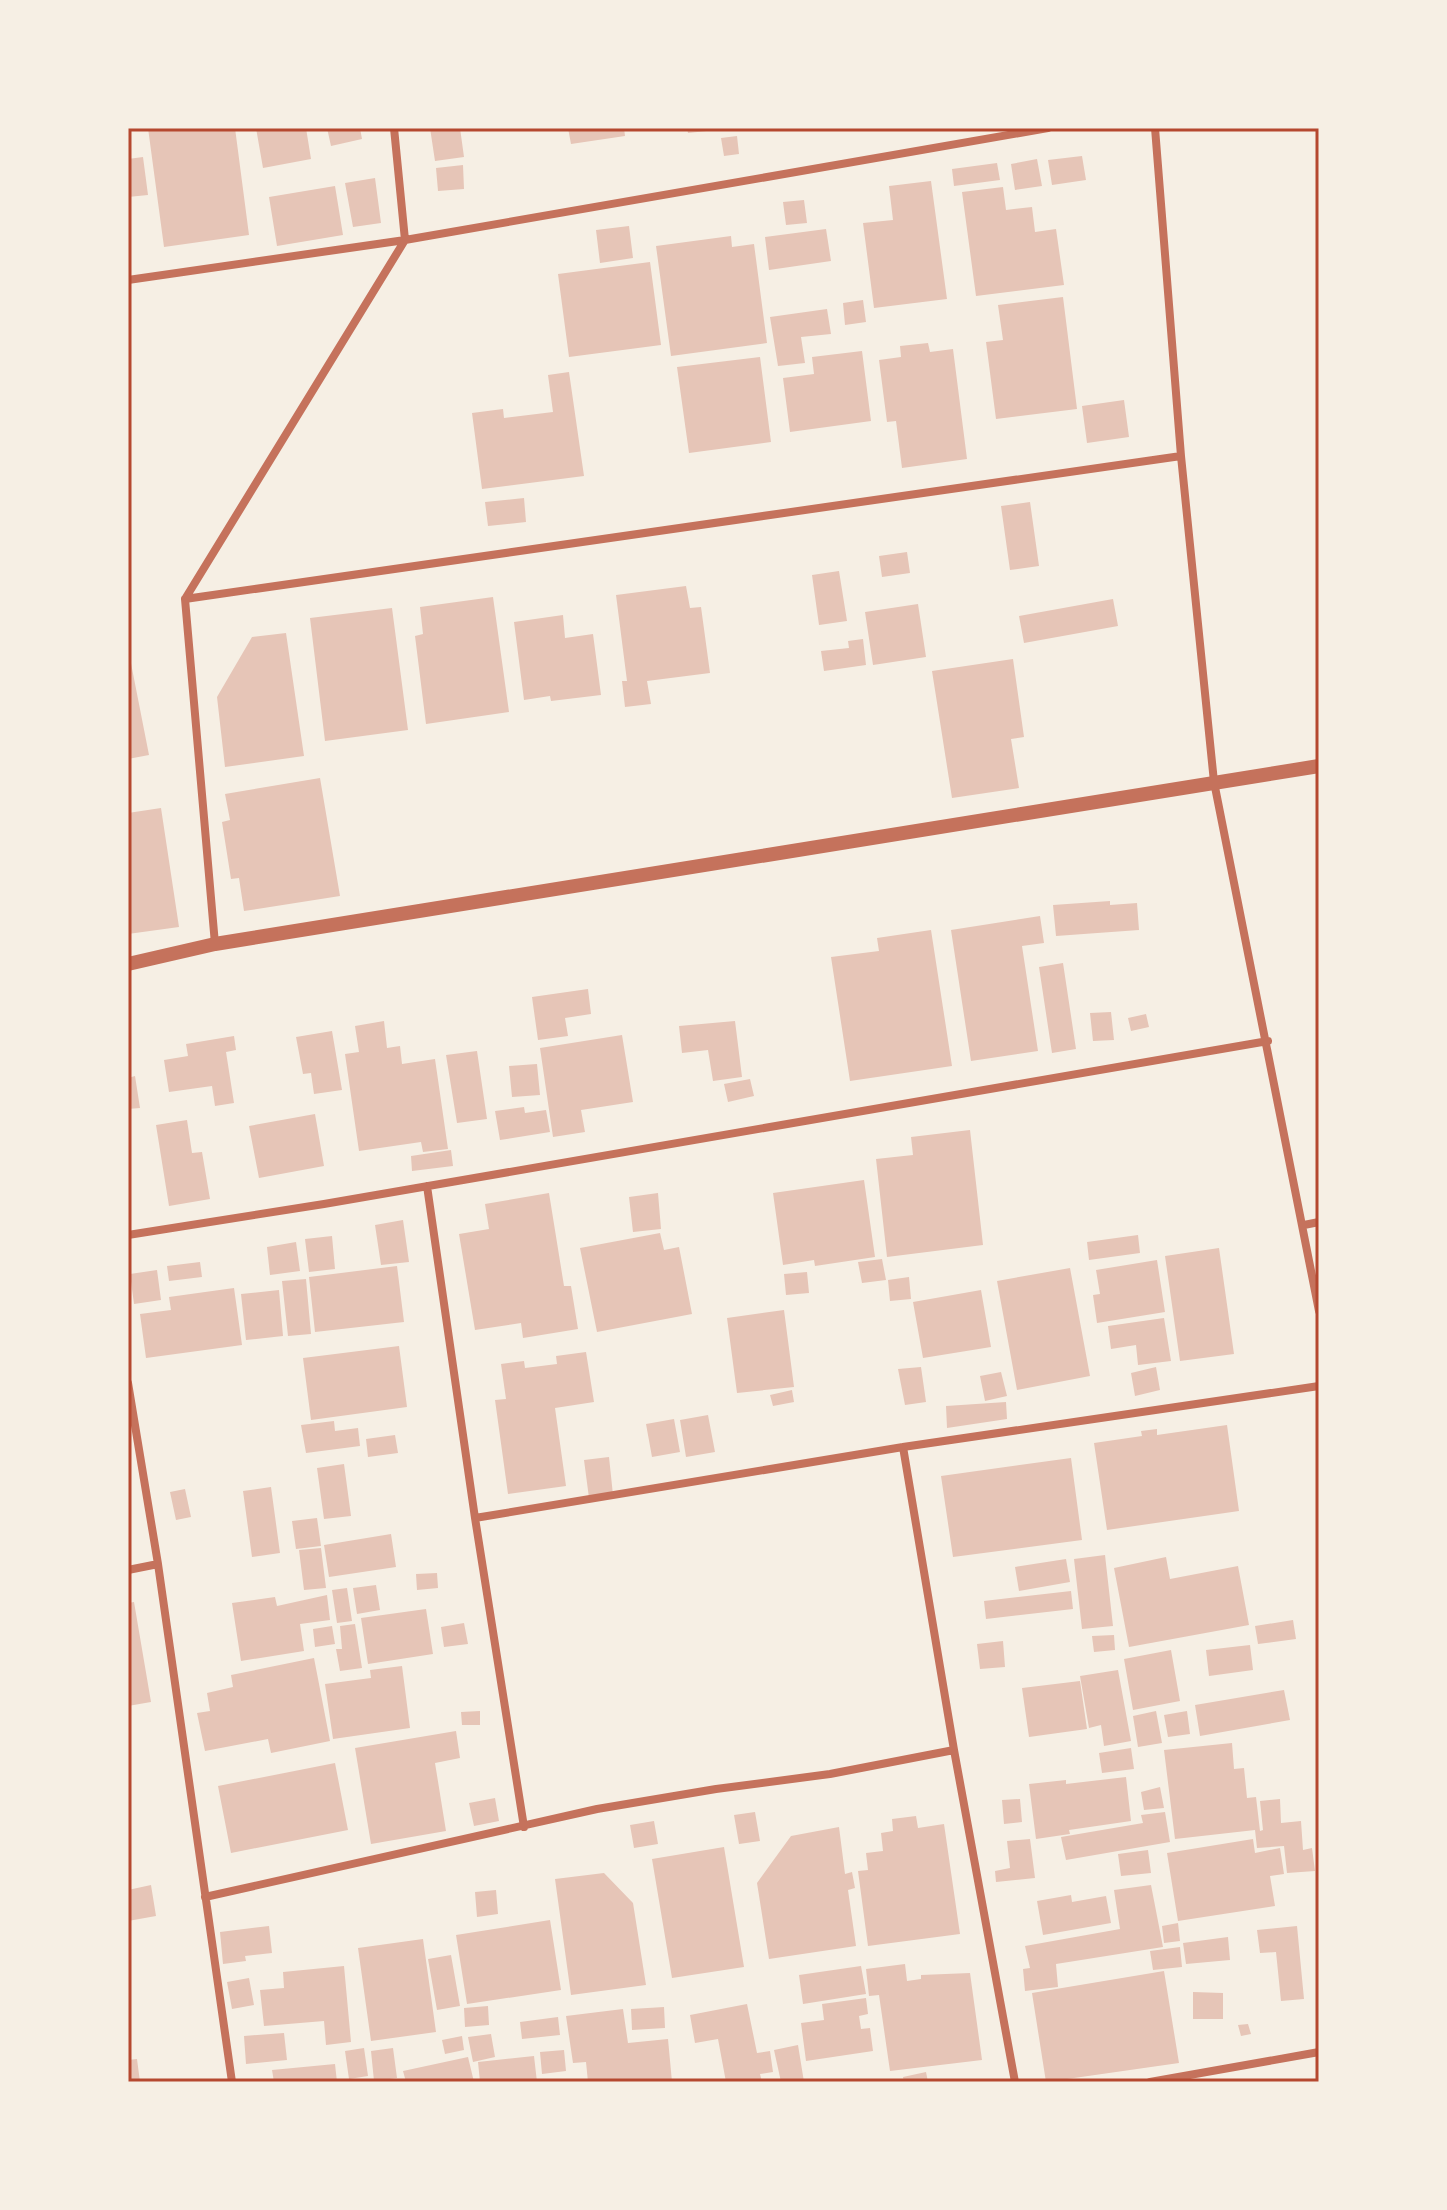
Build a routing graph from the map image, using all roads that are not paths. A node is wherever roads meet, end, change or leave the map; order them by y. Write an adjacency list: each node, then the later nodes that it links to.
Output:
1 (394, 128): 4 (street)
2 (1048, 128): 4 (street)
3 (1155, 128): 6 (street)
4 (405, 240): 5 (street); 7 (street)
5 (128, 280)
6 (1181, 456): 7 (street); 9 (street)
7 (185, 599): 10 (street)
8 (1319, 766): 9 (street)
9 (1214, 782): 10 (street); 12 (street)
10 (215, 944): 11 (street)
11 (128, 964)
12 (1268, 1041): 13 (street); 15 (street)
13 (427, 1186): 16 (street); 21 (street)
14 (1319, 1222): 15 (street)
15 (1304, 1225): 17 (street)
16 (128, 1235)
17 (1319, 1311)
18 (128, 1383): 22 (street)
19 (1319, 1386): 20 (street)
20 (903, 1447): 21 (street); 24 (street)
21 (475, 1518): 25 (street)
22 (158, 1564): 23 (street); 26 (street)
23 (128, 1570)
24 (954, 1750): 25 (street); 29 (street)
25 (524, 1827): 26 (street)
26 (205, 1897): 28 (street)
27 (1319, 2052): 30 (street)
28 (232, 2082)
29 (1015, 2082)
30 (1150, 2082)

